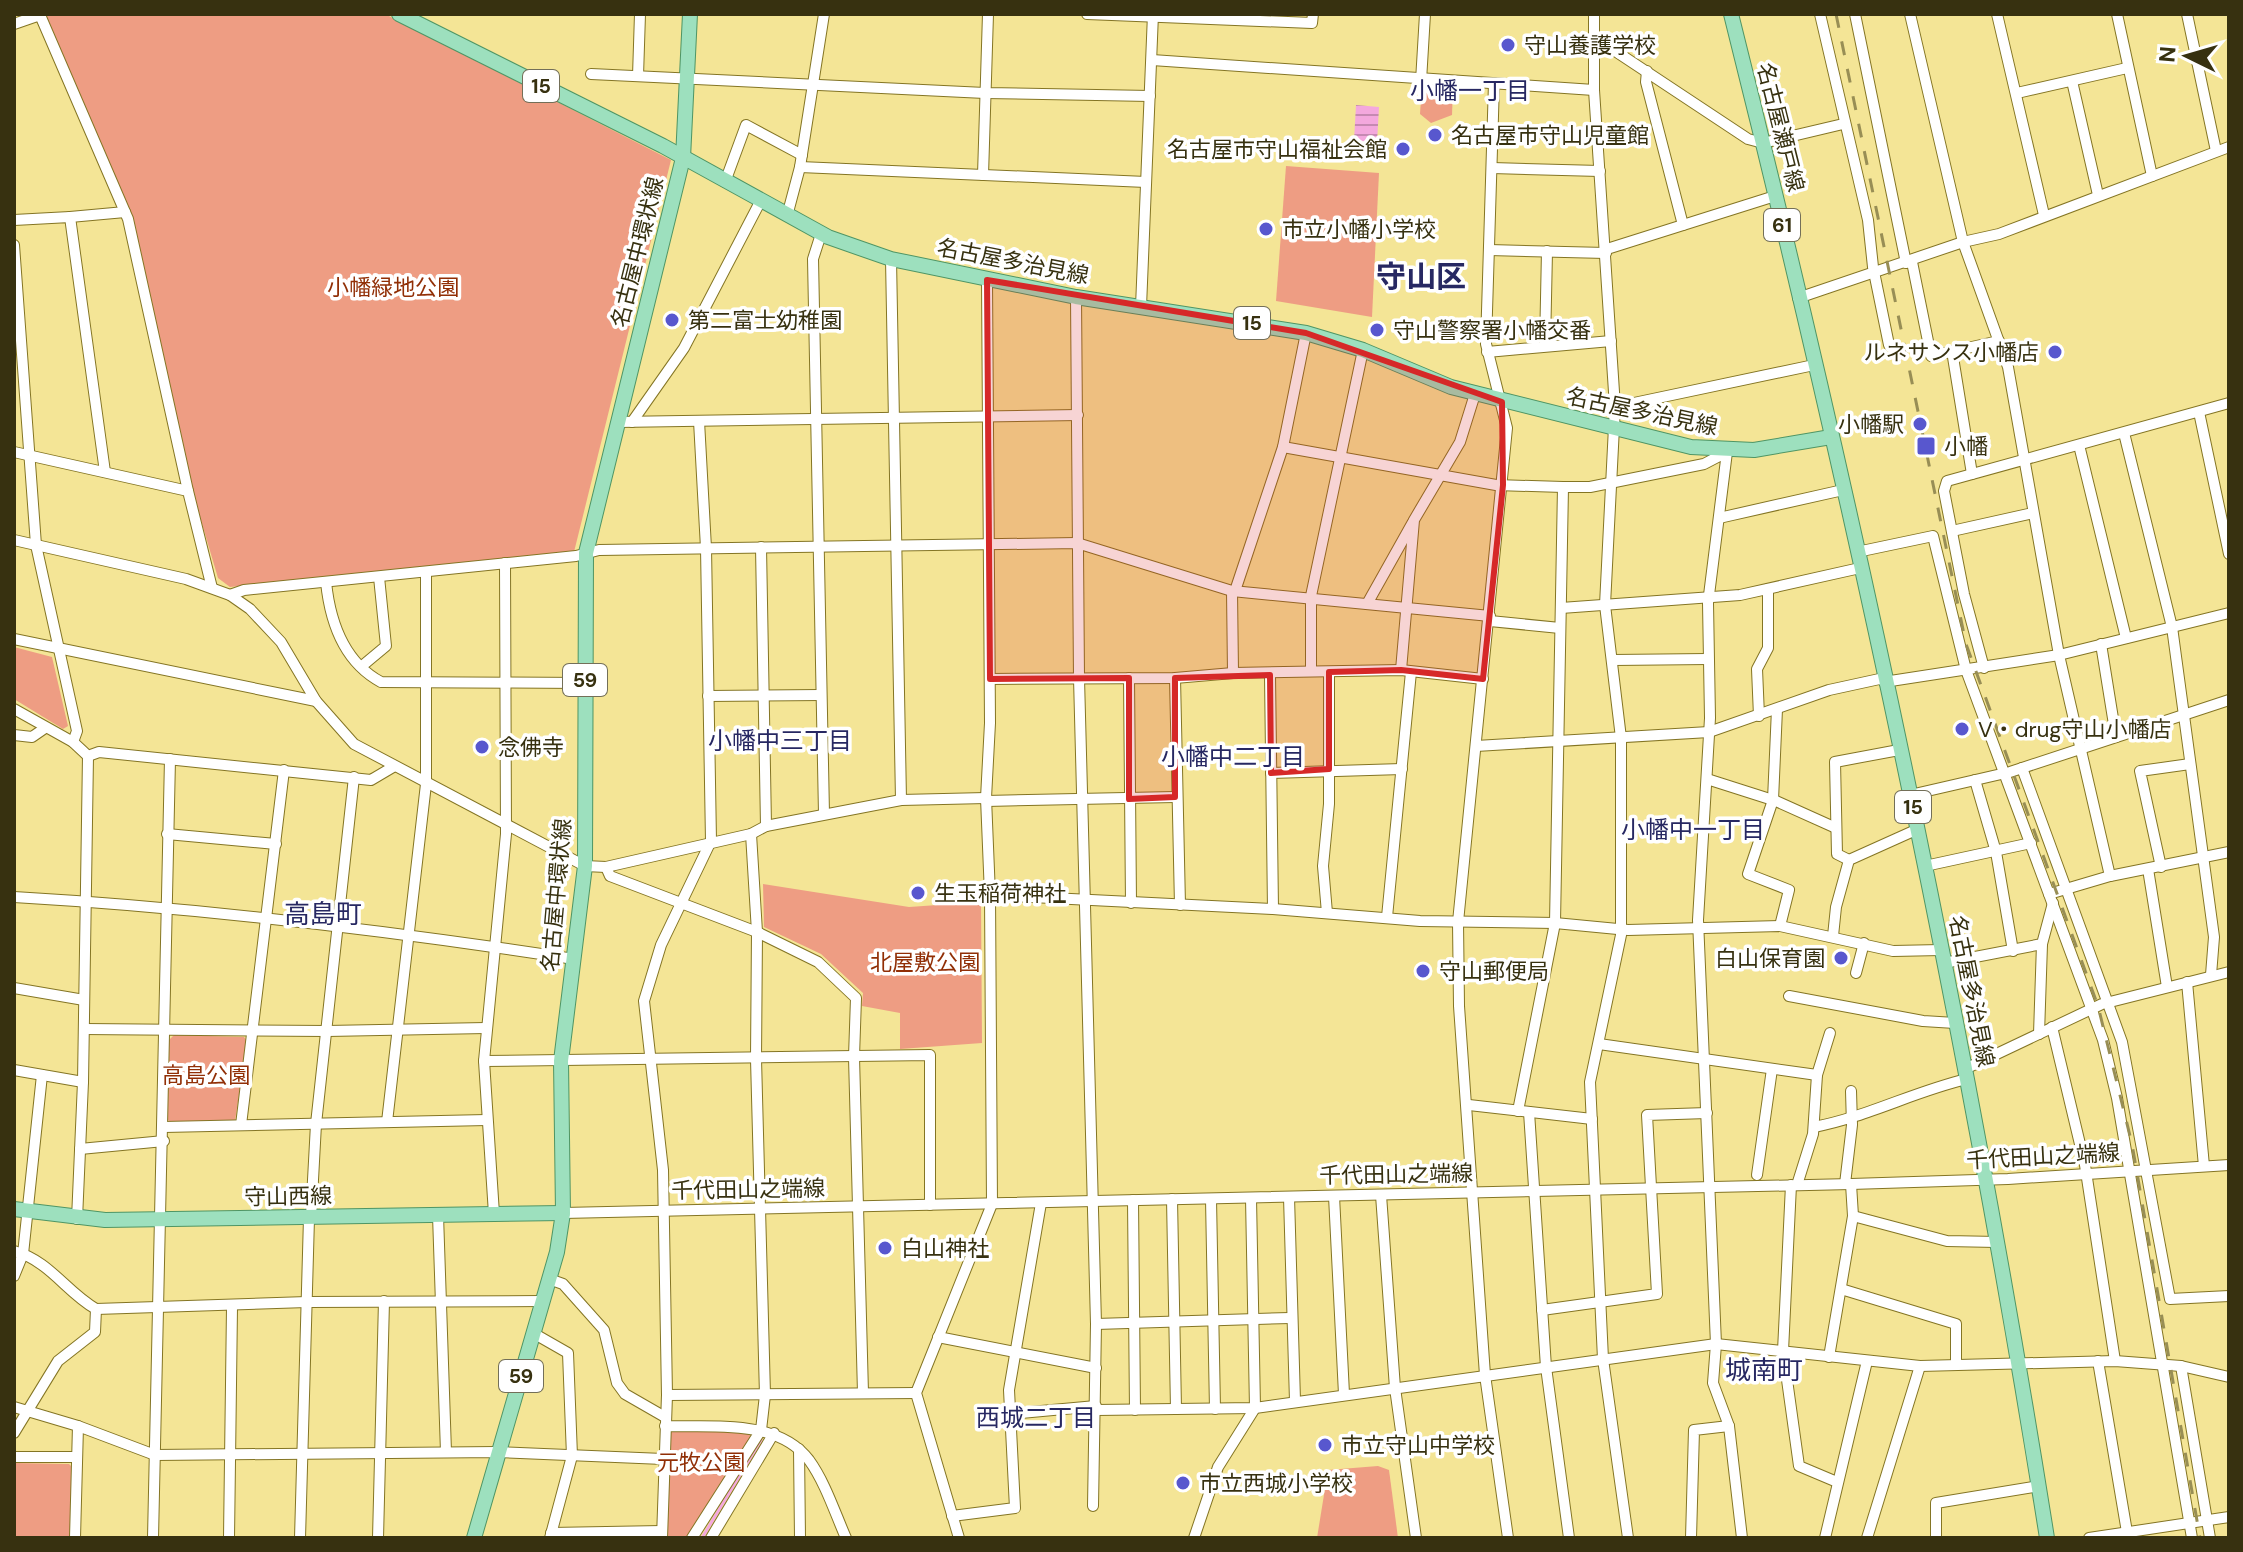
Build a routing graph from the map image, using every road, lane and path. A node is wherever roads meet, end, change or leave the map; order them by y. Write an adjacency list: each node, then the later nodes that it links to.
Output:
1 (399, 14): 40 (main road, 名古屋多治見線 / 15)
2 (640, 14): 25 (street)
3 (690, 14): 26 (main road, 名古屋中環状線 / 59)
4 (824, 14): 30 (street)
5 (988, 14): 32 (street)
6 (1087, 14): 18 (street)
7 (1313, 14): 18 (street)
8 (1425, 14): 27 (street)
9 (1594, 14): 20 (street)
10 (1731, 14): 36 (main road, 名古屋瀬戸線 / 61)
11 (1820, 14): 35 (street)
12 (1855, 14): 64 (street)
13 (1910, 14): 58 (street)
14 (1997, 14): 33 (street)
15 (2117, 14): 22 (street)
16 (2187, 14): 38 (street)
17 (40, 15): 19 (street); 51 (street)
18 (1153, 15): 21 (street)
19 (14, 24)
20 (1594, 37): 23 (street); 31 (street)
21 (1152, 60): 27 (street); 34 (street)
22 (2127, 68): 28 (street); 45 (street)
23 (1647, 71): 36 (street); 56 (street)
24 (591, 74): 25 (street)
25 (638, 76): 26 (street)
26 (687, 79): 30 (street); 40 (main road, 名古屋中環状線 / 59)
27 (1421, 81): 29 (street)
28 (2072, 81): 33 (street); 48 (street)
29 (1494, 83): 31 (street); 42 (street)
30 (814, 86): 32 (street); 39 (street)
31 (1594, 90): 43 (street)
32 (985, 93): 34 (street); 44 (street)
33 (2017, 93): 52 (street)
34 (1150, 96): 47 (street)
35 (1843, 124): 36 (street); 65 (street)
36 (1763, 143): 49 (main road, 名古屋瀬戸線 / 61)
37 (2229, 147): 38 (street)
38 (2216, 151): 45 (street)
39 (802, 155): 41 (street); 46 (street)
40 (683, 158): 46 (main road, 名古屋多治見線 / 15); 89 (main road, 名古屋中環状線 / 59)
41 (800, 167): 44 (street); 53 (street)
42 (1492, 168): 43 (street); 60 (street)
43 (1600, 171): 62 (street)
44 (983, 175): 47 (street)
45 (2152, 176): 48 (street)
46 (725, 182): 50 (main road, 名古屋多治見線 / 15)
47 (1146, 182): 69 (street)
48 (2098, 195): 52 (street)
49 (1775, 196): 56 (street); 68 (main road, 名古屋瀬戸線 / 61)
50 (760, 202): 53 (main road, 名古屋多治見線 / 15); 89 (street)
51 (125, 212): 54 (street); 107 (street)
52 (2044, 215): 58 (street)
53 (787, 216): 57 (main road, 名古屋多治見線 / 15)
54 (70, 217): 55 (street); 100 (street)
55 (14, 220)
56 (1683, 225): 62 (street)
57 (821, 234): 63 (main road, 名古屋多治見線 / 15); 87 (street)
58 (1963, 242): 64 (street); 72 (street)
59 (14, 245): 97 (street)
60 (1489, 250): 61 (street); 77 (street)
61 (1547, 251): 62 (street); 74 (street)
62 (1606, 251): 71 (street)
63 (891, 259): 66 (main road, 名古屋多治見線 / 15); 86 (street)
64 (1909, 262): 65 (street); 76 (street)
65 (1874, 271): 68 (street); 73 (street)
66 (987, 280): 67 (main road, 名古屋多治見線 / 15); 85 (street)
67 (1076, 297): 69 (main road, 名古屋多治見線 / 15); 84 (street)
68 (1798, 298): 78 (main road, 名古屋瀬戸線 / 61)
69 (1141, 307): 70 (main road, 名古屋多治見線 / 15)
70 (1306, 333): 75 (main road, 名古屋多治見線 / 15); 94 (street)
71 (1611, 341): 74 (street); 82 (street)
72 (1999, 341): 76 (street); 99 (street)
73 (1889, 345)
74 (1545, 346): 77 (street)
75 (1363, 350): 79 (main road, 名古屋多治見線 / 15); 98 (street)
76 (1952, 351): 101 (street)
77 (1487, 352): 80 (street)
78 (1814, 365): 82 (street); 92 (main road, 名古屋瀬戸線 / 61)
79 (1475, 394): 80 (main road, 名古屋多治見線 / 15); 102 (street)
80 (1502, 402): 90 (main road, 名古屋多治見線 / 15); 104 (street)
81 (2229, 403): 83 (street)
82 (1615, 407): 90 (street)
83 (2199, 412): 91 (street); 111 (street)
84 (1078, 415): 85 (street); 115 (street)
85 (988, 417): 86 (street); 114 (street)
86 (893, 418): 87 (street); 116 (street)
87 (815, 419): 88 (street); 118 (street)
88 (699, 421): 89 (street); 120 (street)
89 (625, 422): 122 (main road, 名古屋中環状線 / 59)
90 (1613, 429): 96 (main road, 名古屋多治見線 / 15); 103 (street)
91 (2124, 433): 93 (street); 141 (street)
92 (1833, 437): 96 (main road, 名古屋多治見線 / 15); 106 (main road, 名古屋多治見線 / 15)
93 (2079, 445): 99 (street); 143 (street)
94 (1283, 447): 98 (street); 131 (street)
95 (14, 452): 97 (street)
96 (1727, 452): 103 (street); 109 (street)
97 (29, 455): 100 (street); 117 (street)
98 (1341, 457): 102 (street); 133 (street)
99 (2025, 460): 101 (street); 108 (street)
100 (105, 472): 107 (street)
101 (1972, 474): 112 (street)
102 (1441, 475): 104 (street); 110 (street)
103 (1611, 483): 105 (street); 136 (street)
104 (1503, 485): 105 (street); 140 (street)
105 (1563, 487): 138 (street)
106 (1843, 490): 109 (street); 121 (main road, 名古屋多治見線 / 15)
107 (188, 491): 129 (street)
108 (2033, 513): 112 (street); 147 (street)
109 (1719, 518): 134 (street)
110 (1414, 520): 135 (street); 137 (street)
111 (2225, 523): 123 (street)
112 (1952, 531): 151 (street)
113 (14, 540): 117 (street)
114 (987, 543): 115 (street); 116 (street); 161 (street)
115 (1077, 543): 131 (street); 158 (street)
116 (896, 544): 118 (street); 204 (street)
117 (36, 545): 129 (street); 146 (street)
118 (817, 546): 119 (street); 168 (street)
119 (761, 547): 120 (street); 167 (street)
120 (706, 548): 122 (street); 169 (street)
121 (1857, 552): 125 (main road, 名古屋多治見線 / 15); 152 (street)
122 (586, 553): 124 (street); 166 (main road, 名古屋中環状線 / 59)
123 (2229, 554)
124 (505, 563): 126 (street); 165 (street)
125 (1860, 568): 130 (street); 163 (main road, 名古屋多治見線 / 15)
126 (426, 572): 127 (street); 164 (street)
127 (379, 577): 128 (street); 150 (street)
128 (326, 582): 132 (street); 150 (street)
129 (212, 588): 132 (street)
130 (1768, 589): 134 (street); 175 (street)
131 (1234, 591): 133 (street); 155 (street)
132 (230, 595): 171 (street)
133 (1311, 596): 135 (street); 153 (street)
134 (1708, 598): 136 (street); 148 (street)
135 (1367, 604): 137 (street)
136 (1605, 605): 138 (street); 149 (street)
137 (1409, 607): 140 (street); 154 (street)
138 (1561, 608): 142 (street)
139 (2229, 613): 141 (street)
140 (1490, 619): 142 (street); 162 (street)
141 (2172, 627): 143 (street); 174 (street)
142 (1560, 628): 181 (street)
143 (2126, 638): 145 (street)
144 (14, 639): 146 (street)
145 (2101, 644): 147 (street); 179 (street)
146 (57, 646): 171 (street); 182 (street)
147 (2059, 655): 151 (street); 184 (street)
148 (1708, 659): 149 (street); 177 (street)
149 (1613, 660): 180 (street)
150 (362, 666): 164 (street)
151 (1984, 668): 152 (street)
152 (1966, 670): 163 (street); 195 (street)
153 (1311, 671): 156 (street); 157 (street)
154 (1406, 671): 156 (street); 162 (street); 192 (street)
155 (1233, 673): 157 (street); 160 (street)
156 (1329, 673): 191 (street)
157 (1270, 675): 194 (street)
158 (1079, 678): 159 (street); 161 (street); 205 (street)
159 (1129, 678): 160 (street); 203 (street)
160 (1175, 678): 201 (street)
161 (990, 679): 202 (street)
162 (1483, 679): 183 (street)
163 (1884, 680): 173 (street); 185 (main road, 名古屋多治見線 / 15)
164 (426, 682): 165 (street); 199 (street)
165 (505, 683): 166 (street); 208 (street)
166 (585, 683): 221 (main road, 名古屋中環状線 / 59)
167 (765, 695): 168 (street); 169 (street); 209 (street)
168 (821, 695): 207 (street)
169 (708, 696): 214 (street)
170 (2229, 700): 174 (street)
171 (316, 701): 189 (street)
172 (14, 709): 176 (street)
173 (1777, 709): 175 (street); 206 (street)
174 (2183, 714): 179 (street); 188 (street)
175 (1759, 716): 177 (street)
176 (45, 728): 178 (street); 182 (street)
177 (1709, 732): 180 (street); 197 (street)
178 (14, 735)
179 (2116, 737): 184 (street)
180 (1621, 738): 181 (street); 246 (street)
181 (1559, 741): 183 (street); 242 (street)
182 (73, 742): 186 (street)
183 (1476, 746): 241 (street)
184 (2080, 749): 190 (street); 226 (street)
185 (1899, 750): 200 (main road, 名古屋多治見線 / 15); 210 (street)
186 (88, 756): 187 (street); 231 (street)
187 (170, 759): 193 (street); 212 (street)
188 (2190, 764): 219 (street); 224 (street)
189 (393, 767): 196 (street); 199 (street)
190 (2022, 768): 195 (street); 227 (street)
191 (1329, 769): 192 (street); 194 (street); 238 (street)
192 (1402, 769): 240 (street)
193 (284, 770): 196 (street); 216 (street)
194 (1271, 773): 237 (street)
195 (2005, 773): 198 (street); 215 (street)
196 (354, 777): 243 (street)
197 (1707, 779): 206 (street); 245 (street)
198 (1975, 780): 200 (street); 217 (street)
199 (426, 784): 208 (street); 247 (street)
200 (1910, 795): 211 (main road, 名古屋多治見線 / 15)
201 (1175, 797): 203 (street); 235 (street)
202 (986, 799): 204 (street); 205 (street); 228 (street)
203 (1129, 799): 205 (street); 233 (street)
204 (901, 800): 207 (street)
205 (1083, 800): 232 (street)
206 (1773, 800): 210 (street); 244 (street)
207 (824, 814): 209 (street)
208 (506, 825): 221 (street); 252 (street)
209 (766, 826): 213 (street)
210 (1836, 828): 220 (street)
211 (1918, 829): 220 (street); 222 (main road, 名古屋多治見線 / 15)
212 (167, 834): 216 (street); 236 (street)
213 (751, 834): 214 (street); 248 (street)
214 (711, 841): 223 (street); 234 (street)
215 (2031, 843): 217 (street); 230 (street)
216 (276, 844): 239 (street)
217 (1996, 852): 222 (street); 253 (street)
218 (2229, 852): 219 (street)
219 (2203, 858): 224 (street); 258 (street)
220 (1849, 860): 249 (street)
221 (585, 866): 223 (street); 255 (main road, 名古屋中環状線 / 59)
222 (1925, 866): 254 (main road, 名古屋多治見線 / 15)
223 (606, 867): 234 (street)
224 (2161, 867): 225 (street)
225 (2148, 869): 226 (street); 261 (street)
226 (2110, 876): 227 (street)
227 (2068, 887): 230 (street); 265 (street)
228 (990, 895): 232 (street); 327 (street)
229 (14, 897): 231 (street)
230 (2051, 898): 251 (street); 266 (street)
231 (85, 901): 236 (street); 264 (street)
232 (1085, 901): 233 (street); 325 (street)
233 (1131, 903): 235 (street)
234 (682, 904): 248 (street); 280 (street)
235 (1180, 905): 237 (street)
236 (164, 906): 239 (street); 273 (street)
237 (1273, 909): 238 (street)
238 (1327, 913): 240 (street)
239 (268, 917): 243 (street); 272 (street)
240 (1387, 917): 241 (street)
241 (1458, 922): 242 (street); 291 (street)
242 (1555, 923): 246 (street); 292 (street)
243 (338, 924): 247 (street); 274 (street)
244 (1780, 926): 245 (street); 249 (street)
245 (1698, 928): 246 (street); 281 (street)
246 (1620, 930): 277 (street)
247 (409, 932): 252 (street); 271 (street)
248 (757, 932): 278 (street); 279 (street)
249 (1833, 936): 250 (street)
250 (1864, 943): 254 (street); 257 (street)
251 (2042, 944): 253 (street); 276 (street)
252 (493, 946): 255 (street); 269 (street)
253 (2013, 951): 254 (street)
254 (1942, 957): 267 (main road, 名古屋多治見線 / 15)
255 (574, 959): 283 (main road, 名古屋中環状線 / 59)
256 (2228, 972): 258 (street); 260 (street)
257 (1856, 973)
258 (2211, 975): 259 (street)
259 (2187, 982): 261 (street); 305 (street)
260 (2229, 983)
261 (2167, 987): 265 (street)
262 (14, 988): 264 (street)
263 (1789, 996): 267 (street)
264 (84, 1000): 270 (street)
265 (2110, 1001): 266 (street); 306 (street)
266 (2093, 1008): 268 (street); 307 (street)
267 (1955, 1023): 286 (main road, 名古屋多治見線 / 15)
268 (2052, 1027): 276 (street); 308 (street)
269 (486, 1028): 271 (street); 282 (street)
270 (84, 1029): 273 (street); 289 (street)
271 (397, 1029): 274 (street); 297 (street)
272 (255, 1030): 273 (street); 274 (street); 299 (street)
273 (166, 1031): 300 (street)
274 (327, 1031): 298 (street)
275 (1830, 1033): 288 (street)
276 (2039, 1034): 286 (street)
277 (1599, 1044): 281 (street); 294 (street)
278 (854, 1057): 279 (street); 328 (street); 329 (street)
279 (756, 1059): 280 (street); 330 (street)
280 (649, 1060): 283 (street); 332 (street)
281 (1704, 1060): 284 (street); 293 (street)
282 (484, 1061): 283 (street); 296 (street)
283 (561, 1061): 333 (main road, 名古屋中環状線 / 59)
284 (1772, 1069): 288 (street); 309 (street)
285 (14, 1070): 287 (street)
286 (1966, 1074): 295 (street); 310 (main road, 名古屋多治見線 / 15)
287 (42, 1075): 289 (street); 331 (street)
288 (1817, 1075): 301 (street)
289 (83, 1082): 303 (street)
290 (1851, 1091): 295 (street)
291 (1469, 1105): 292 (street); 317 (street)
292 (1524, 1112): 294 (street); 316 (street)
293 (1707, 1113): 313 (street); 314 (street)
294 (1592, 1119): 315 (street)
295 (1852, 1119): 301 (street); 311 (street)
296 (487, 1120): 297 (street); 334 (street)
297 (387, 1122): 298 (street)
298 (316, 1124): 299 (street); 337 (street)
299 (241, 1125): 300 (street)
300 (164, 1127): 302 (street)
301 (1814, 1127): 312 (street)
302 (164, 1141): 303 (street); 339 (street)
303 (80, 1149): 338 (street)
304 (2229, 1165): 305 (street, 千代田山之端線)
305 (2204, 1166): 306 (street, 千代田山之端線)
306 (2148, 1169): 307 (street, 千代田山之端線); 345 (street)
307 (2130, 1171): 308 (street, 千代田山之端線); 373 (street)
308 (2085, 1174): 310 (street, 千代田山之端線); 370 (street)
309 (1757, 1175)
310 (1987, 1180): 311 (street, 千代田山之端線); 340 (main road, 名古屋多治見線 / 15)
311 (1848, 1184): 312 (street, 千代田山之端線); 336 (street)
312 (1794, 1185): 313 (street, 千代田山之端線); 364 (street)
313 (1710, 1187): 314 (street, 千代田山之端線); 363 (street)
314 (1652, 1189): 315 (street, 千代田山之端線); 350 (street)
315 (1596, 1190): 316 (street, 千代田山之端線); 350 (street)
316 (1534, 1191): 317 (street, 千代田山之端線); 354 (street)
317 (1473, 1193): 318 (street, 千代田山之端線); 378 (street)
318 (1381, 1195): 319 (street, 千代田山之端線); 380 (street)
319 (1334, 1196): 320 (street, 千代田山之端線); 383 (street)
320 (1289, 1197): 321 (street, 千代田山之端線); 355 (street)
321 (1251, 1198): 323 (street, 千代田山之端線); 357 (street)
322 (1172, 1199): 323 (street, 千代田山之端線); 324 (street, 千代田山之端線); 358 (street)
323 (1211, 1199): 356 (street)
324 (1133, 1200): 325 (street, 千代田山之端線); 360 (street)
325 (1092, 1201): 326 (street, 千代田山之端線); 359 (street)
326 (1041, 1203): 327 (street, 千代田山之端線); 365 (street)
327 (992, 1204): 328 (street, 千代田山之端線); 362 (street)
328 (930, 1205): 329 (street, 千代田山之端線)
329 (859, 1207): 330 (street, 千代田山之端線); 381 (street)
330 (759, 1209): 332 (street, 千代田山之端線); 385 (street)
331 (20, 1210): 338 (main road, 守山西線); 341 (street)
332 (664, 1211): 333 (street, 千代田山之端線); 384 (street)
333 (563, 1213): 334 (main road, 守山西線); 343 (main road, 名古屋中環状線 / 59)
334 (494, 1214): 335 (main road, 守山西線)
335 (438, 1215): 337 (main road, 守山西線); 347 (street)
336 (1853, 1216): 340 (street); 344 (street)
337 (310, 1218): 339 (main road, 守山西線); 349 (street)
338 (77, 1219): 339 (main road, 守山西線)
339 (161, 1220): 352 (street)
340 (1997, 1242): 371 (main road, 名古屋多治見線 / 15)
341 (18, 1252): 342 (street); 353 (street)
342 (14, 1276)
343 (549, 1279): 348 (main road, 名古屋中環状線 / 59); 395 (street)
344 (1841, 1289): 366 (street); 372 (street)
345 (2229, 1296)
346 (384, 1301): 347 (street); 349 (street); 402 (street)
347 (441, 1301): 348 (street); 403 (street)
348 (543, 1301): 361 (main road, 名古屋中環状線 / 59)
349 (307, 1302): 351 (street); 407 (street)
350 (1599, 1302): 354 (street); 367 (street)
351 (232, 1307): 352 (street); 405 (street)
352 (159, 1308): 353 (street); 406 (street)
353 (96, 1309): 393 (street)
354 (1542, 1310): 376 (street)
355 (1290, 1318): 357 (street); 386 (street)
356 (1214, 1321): 357 (street); 358 (street); 391 (street)
357 (1253, 1321): 389 (street)
358 (1173, 1323): 360 (street); 390 (street)
359 (1096, 1324): 360 (street); 377 (street)
360 (1134, 1324): 392 (street)
361 (533, 1333): 404 (main road, 名古屋中環状線 / 59); 408 (street)
362 (938, 1337): 365 (street); 382 (street)
363 (1716, 1344): 364 (street); 367 (street); 397 (street)
364 (1783, 1351): 366 (street); 412 (street)
365 (1016, 1353): 377 (street); 394 (street)
366 (1829, 1357): 368 (street)
367 (1603, 1359): 376 (street); 437 (street)
368 (1867, 1361): 374 (street); 412 (street)
369 (2098, 1361): 370 (street); 371 (street); 421 (street)
370 (2115, 1361): 373 (street)
371 (2017, 1362): 372 (street); 413 (main road, 名古屋多治見線 / 15)
372 (1956, 1364): 374 (street)
373 (2162, 1365): 375 (street); 418 (street)
374 (1920, 1366): 441 (street)
375 (2181, 1366): 379 (street); 417 (street)
376 (1546, 1367): 378 (street); 436 (street)
377 (1096, 1368): 388 (street)
378 (1485, 1375): 380 (street); 435 (street)
379 (2229, 1377)
380 (1395, 1388): 383 (street); 434 (street)
381 (863, 1393): 382 (street); 385 (street)
382 (916, 1393): 415 (street)
383 (1344, 1394): 386 (street)
384 (667, 1395): 385 (street); 395 (street)
385 (765, 1395): 398 (street)
386 (1295, 1401): 389 (street)
387 (14, 1407): 393 (street)
388 (1096, 1408): 392 (street); 394 (street); 414 (street)
389 (1255, 1408): 391 (street); 433 (street)
390 (1176, 1409): 391 (street); 392 (street)
391 (1215, 1409)
392 (1135, 1410)
393 (28, 1411): 396 (street); 399 (street)
394 (1009, 1414): 415 (street)
395 (665, 1421): 398 (street); 411 (street)
396 (78, 1426): 406 (street); 410 (street)
397 (1729, 1426): 438 (street); 439 (street)
398 (761, 1430): 400 (street); 428 (street)
399 (14, 1433)
400 (774, 1433): 401 (street); 429 (street)
401 (799, 1449): 430 (street); 431 (street)
402 (380, 1452): 403 (street); 407 (street); 426 (street)
403 (446, 1452): 404 (street)
404 (498, 1452): 408 (street); 427 (main road, 名古屋中環状線 / 59)
405 (228, 1454): 406 (street); 407 (street); 424 (street)
406 (155, 1455): 423 (street)
407 (302, 1455): 425 (street)
408 (572, 1456): 411 (street); 419 (street)
409 (14, 1457): 410 (street)
410 (77, 1457): 422 (street)
411 (663, 1459): 420 (street)
412 (1837, 1482): 440 (street)
413 (2039, 1486): 442 (street); 443 (main road, 名古屋多治見線 / 15)
414 (1093, 1506)
415 (952, 1516): 432 (street)
416 (2229, 1517): 417 (street)
417 (2208, 1518): 418 (street); 446 (street)
418 (2189, 1521): 421 (street); 445 (street)
419 (550, 1535): 420 (street)
420 (662, 1535)
421 (2127, 1535): 444 (street)
422 (75, 1538)
423 (153, 1538)
424 (229, 1538)
425 (300, 1538)
426 (378, 1538)
427 (474, 1538)
428 (692, 1538)
429 (711, 1538)
430 (800, 1538)
431 (846, 1538)
432 (959, 1538)
433 (1194, 1538)
434 (1416, 1538)
435 (1508, 1538)
436 (1569, 1538)
437 (1628, 1538)
438 (1691, 1538)
439 (1742, 1538)
440 (1825, 1538)
441 (1867, 1538)
442 (1936, 1538)
443 (2047, 1538)
444 (2089, 1538)
445 (2192, 1538)
446 (2210, 1538)

